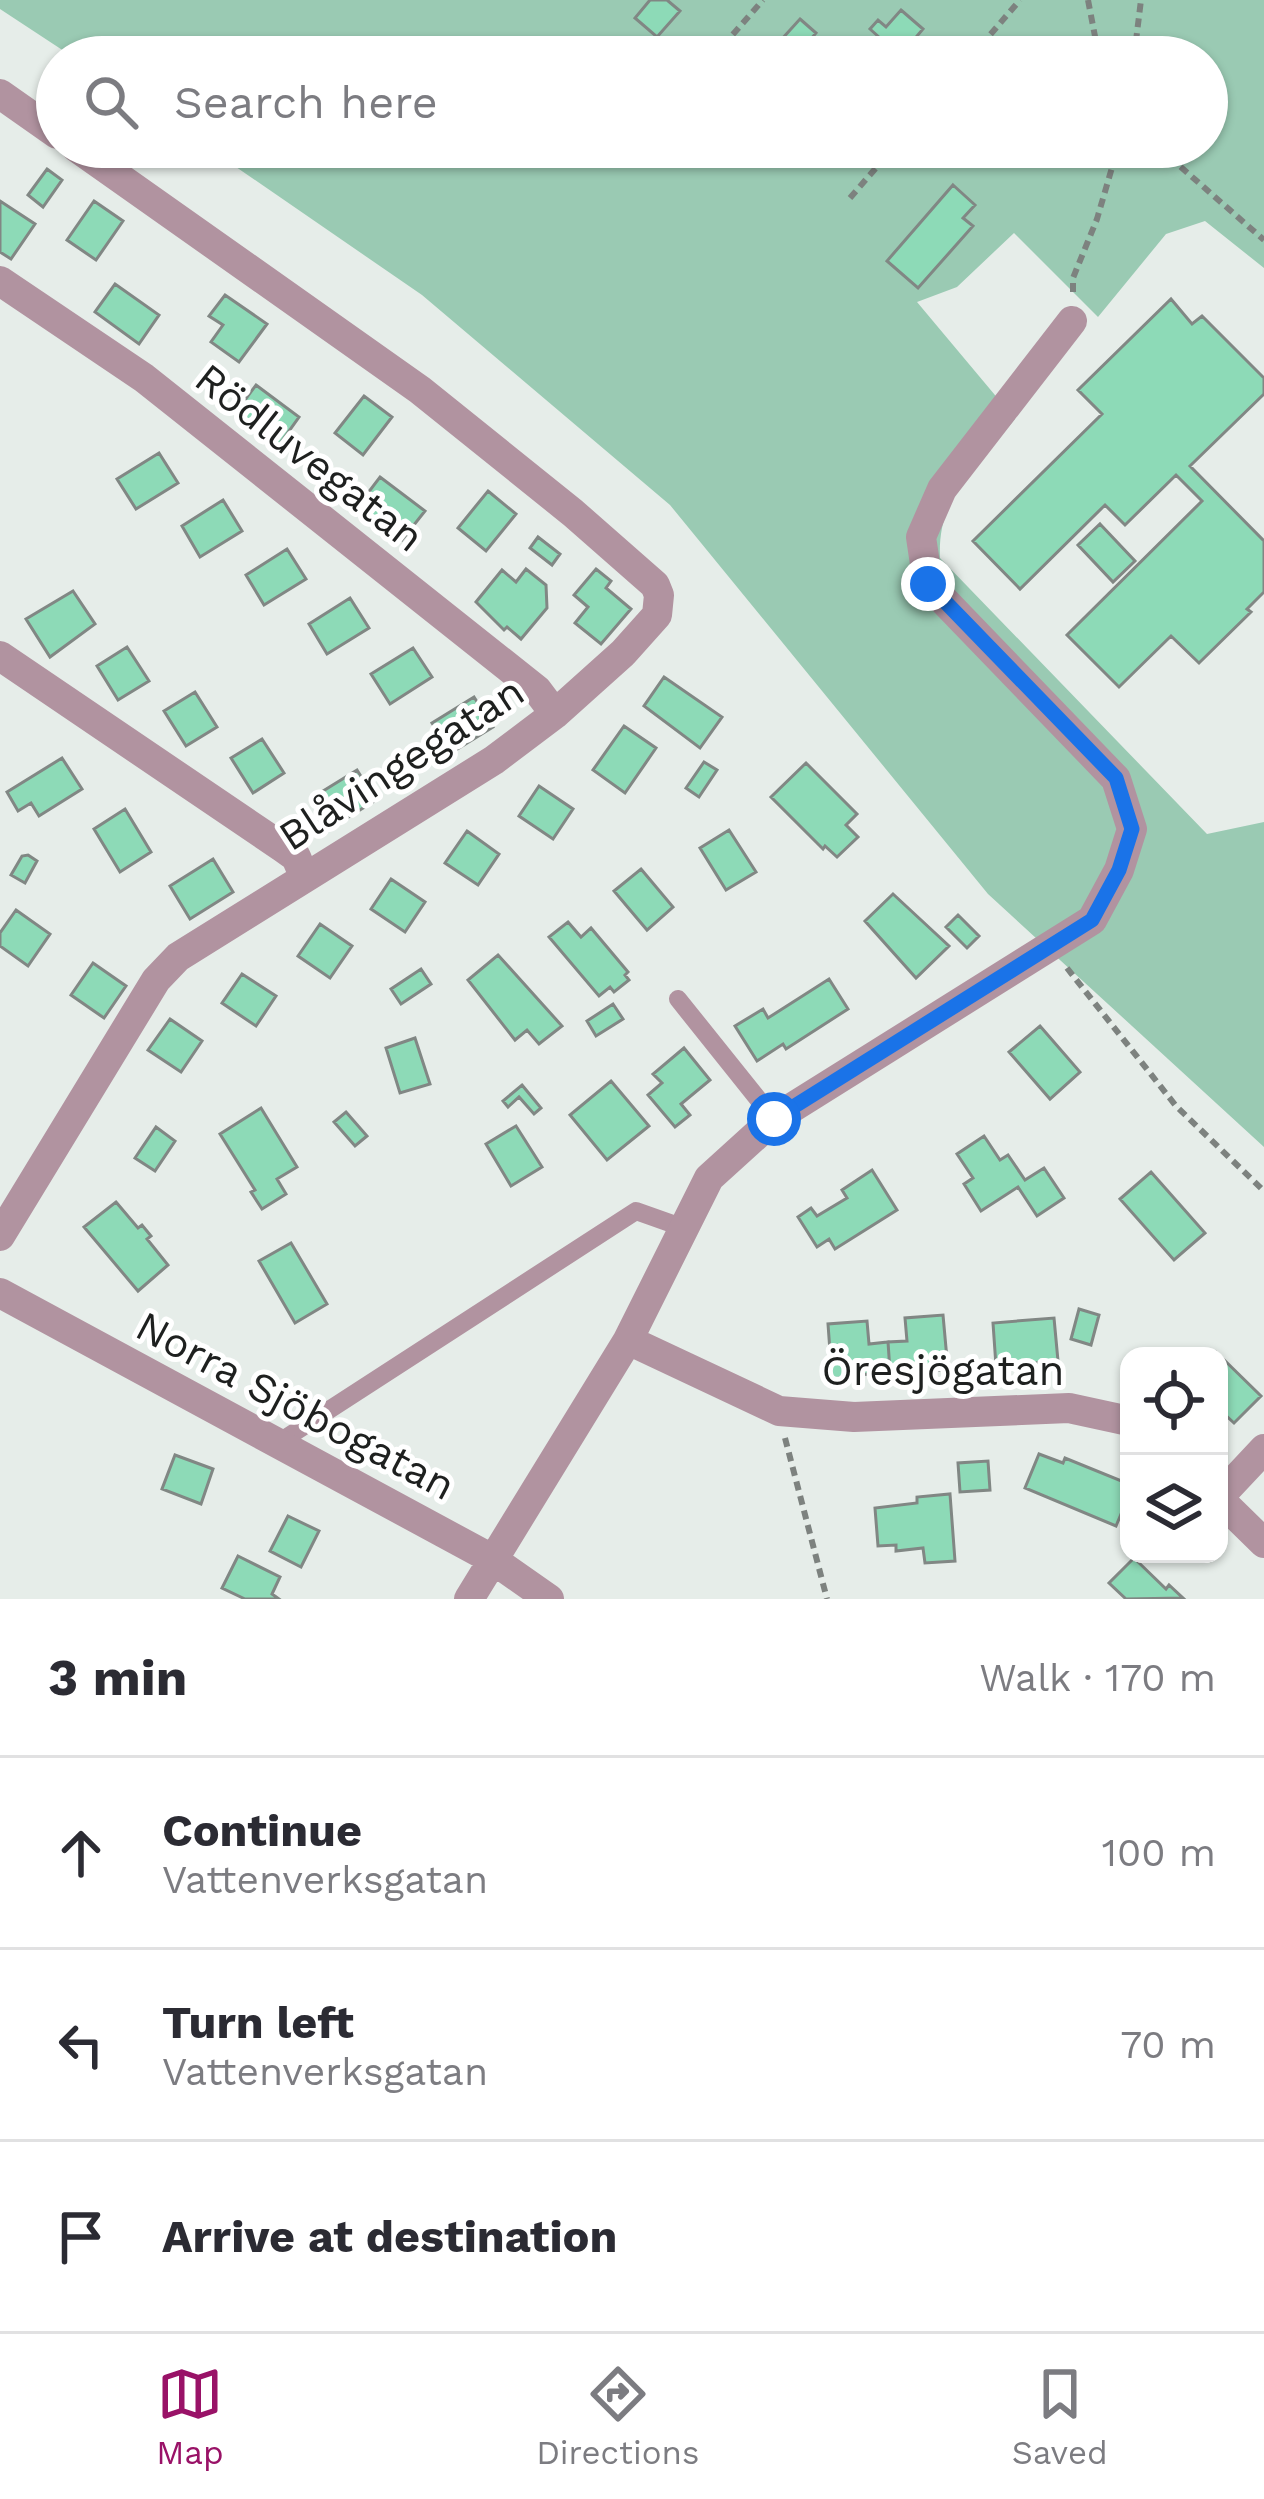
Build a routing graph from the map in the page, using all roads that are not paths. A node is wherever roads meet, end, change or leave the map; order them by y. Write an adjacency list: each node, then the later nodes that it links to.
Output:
1 (0, 94): 2 (street)
2 (36, 119)
3 (106, 168): 7 (street, Blåvingegatan)
4 (0, 281): 7 (street, Rödluvegatan)
5 (1072, 321): 10 (street)
6 (0, 656): 8 (street)
7 (555, 714): 8 (street, Blåvingegatan)
8 (304, 876): 12 (street, Blåvingegatan)
9 (678, 999): 10 (lane)
10 (774, 1119): 11 (street)
11 (684, 1228): 14 (street); 16 (lane)
12 (0, 1236)
13 (0, 1293): 16 (street, Norra Sjöbogatan)
14 (628, 1340): 15 (street, Öresjögatan); 21 (street)
15 (1120, 1419)
16 (278, 1443): 21 (street, Norra Sjöbogatan)
17 (1264, 1449): 18 (street)
18 (1228, 1488)
19 (1228, 1507): 20 (street)
20 (1264, 1543)
21 (492, 1559): 22 (street); 23 (street, Norra Sjöbogatan)
22 (469, 1599)
23 (549, 1599)

